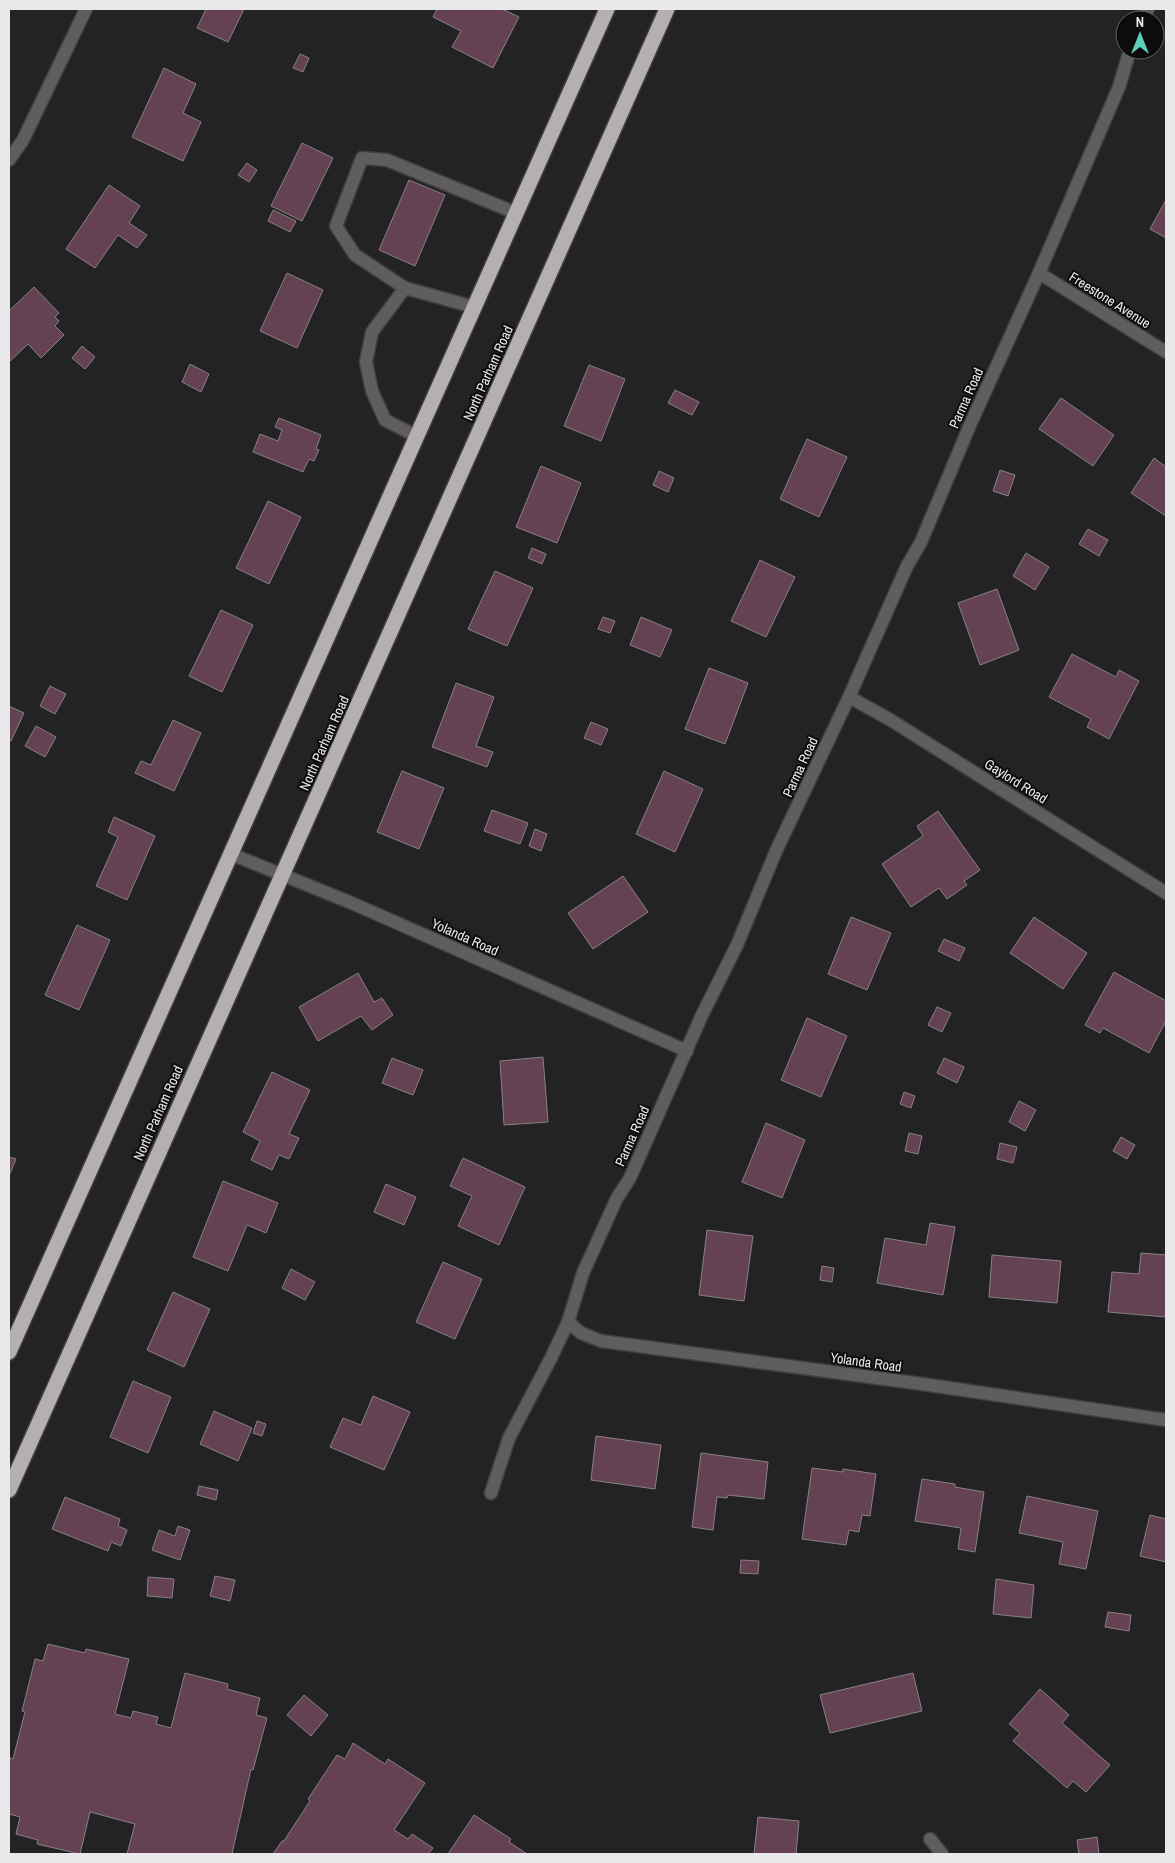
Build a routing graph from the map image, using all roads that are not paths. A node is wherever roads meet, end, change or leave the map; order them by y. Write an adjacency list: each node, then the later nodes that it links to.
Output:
1 (86, 9): 5 (street)
2 (607, 9): 6 (highway)
3 (667, 9): 14 (highway, North Parham Road)
4 (1127, 60): 7 (street, Parma Road)
5 (9, 160)
6 (516, 213): 8 (street); 9 (highway)
7 (1039, 273): 10 (street, Freestone Avenue); 12 (street, Parma Road)
8 (405, 288): 9 (street); 11 (street)
9 (474, 307): 11 (highway)
10 (1166, 352)
11 (416, 436): 13 (highway)
12 (850, 697): 15 (street, Gaylord Road); 16 (street, Parma Road)
13 (231, 854): 14 (street, Yolanda Road); 18 (highway)
14 (283, 875): 16 (street, Yolanda Road); 20 (highway, North Parham Road)
15 (1166, 893)
16 (687, 1051): 17 (street, Parma Road)
17 (568, 1322): 19 (street, Yolanda Road); 21 (street, Parma Road)
18 (9, 1352)
19 (1166, 1420)
20 (9, 1490)
21 (491, 1493)
22 (930, 1839): 23 (street)
23 (942, 1854)

